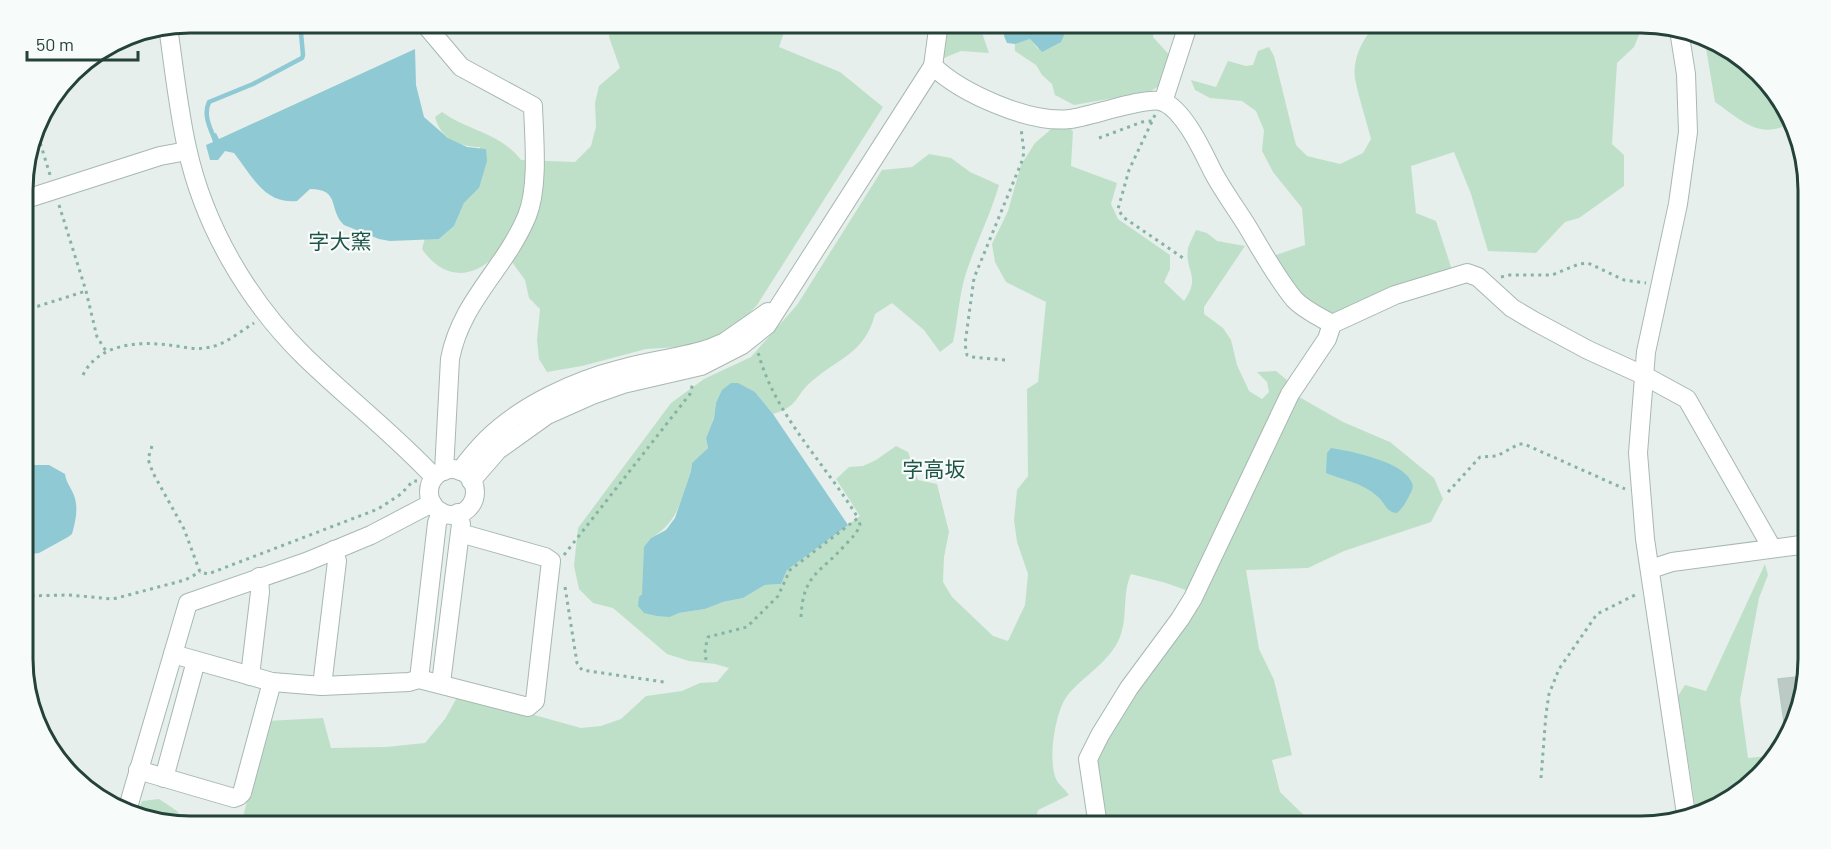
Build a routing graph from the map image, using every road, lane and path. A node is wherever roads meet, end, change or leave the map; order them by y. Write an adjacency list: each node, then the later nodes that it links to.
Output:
1 (432, 33): 31 (street)
2 (938, 33): 6 (street)
3 (1185, 33): 7 (street)
4 (169, 34): 12 (street)
5 (1680, 38): 17 (street)
6 (933, 66): 8 (street); 19 (street)
7 (1163, 102): 8 (street); 9 (path); 22 (street)
8 (1018, 113): 25 (path)
9 (1153, 120): 10 (path); 15 (path)
10 (1100, 138)
11 (40, 143): 13 (path)
12 (187, 151): 13 (street); 21 (street)
13 (55, 190): 14 (street); 18 (path)
14 (33, 197)
15 (1186, 260)
16 (1485, 283): 17 (path); 22 (street); 29 (street)
17 (1659, 285): 29 (street)
18 (86, 291): 20 (path); 24 (path)
19 (779, 306): 23 (street); 26 (street)
20 (33, 307)
21 (267, 313): 24 (path); 31 (street)
22 (1332, 324): 62 (street)
23 (752, 338): 27 (street); 35 (path)
24 (106, 351): 28 (path)
25 (1005, 360)
26 (663, 366): 27 (street); 31 (street)
27 (691, 369): 40 (path)
28 (83, 375)
29 (1643, 375): 32 (street); 38 (street)
30 (152, 446): 41 (path)
31 (448, 477): 34 (street); 34 (street); 41 (path)
32 (1640, 490): 33 (path); 43 (street)
33 (1449, 492)
34 (444, 509): 36 (street); 39 (street); 45 (street)
35 (858, 518): 47 (path); 49 (path)
36 (460, 533): 40 (street); 46 (street)
37 (1798, 545): 38 (street)
38 (1772, 548): 43 (street)
39 (334, 550): 42 (street); 56 (street)
40 (554, 564): 54 (path); 55 (street)
41 (201, 572): 44 (path)
42 (259, 577): 48 (street); 51 (street)
43 (1652, 578): 59 (path); 61 (street)
44 (33, 596)
45 (428, 598): 46 (street); 52 (street)
46 (452, 600): 55 (street)
47 (801, 617)
48 (173, 654): 50 (street); 57 (street)
49 (706, 660)
50 (196, 661): 51 (street); 58 (street)
51 (250, 676): 53 (street)
52 (419, 679): 55 (street); 56 (street)
53 (272, 681): 56 (street); 58 (street)
54 (664, 682)
55 (441, 683)
56 (322, 686)
57 (138, 770): 58 (street); 60 (street)
58 (164, 778)
59 (1541, 778)
60 (129, 803)
61 (1685, 810)
62 (1097, 816)

